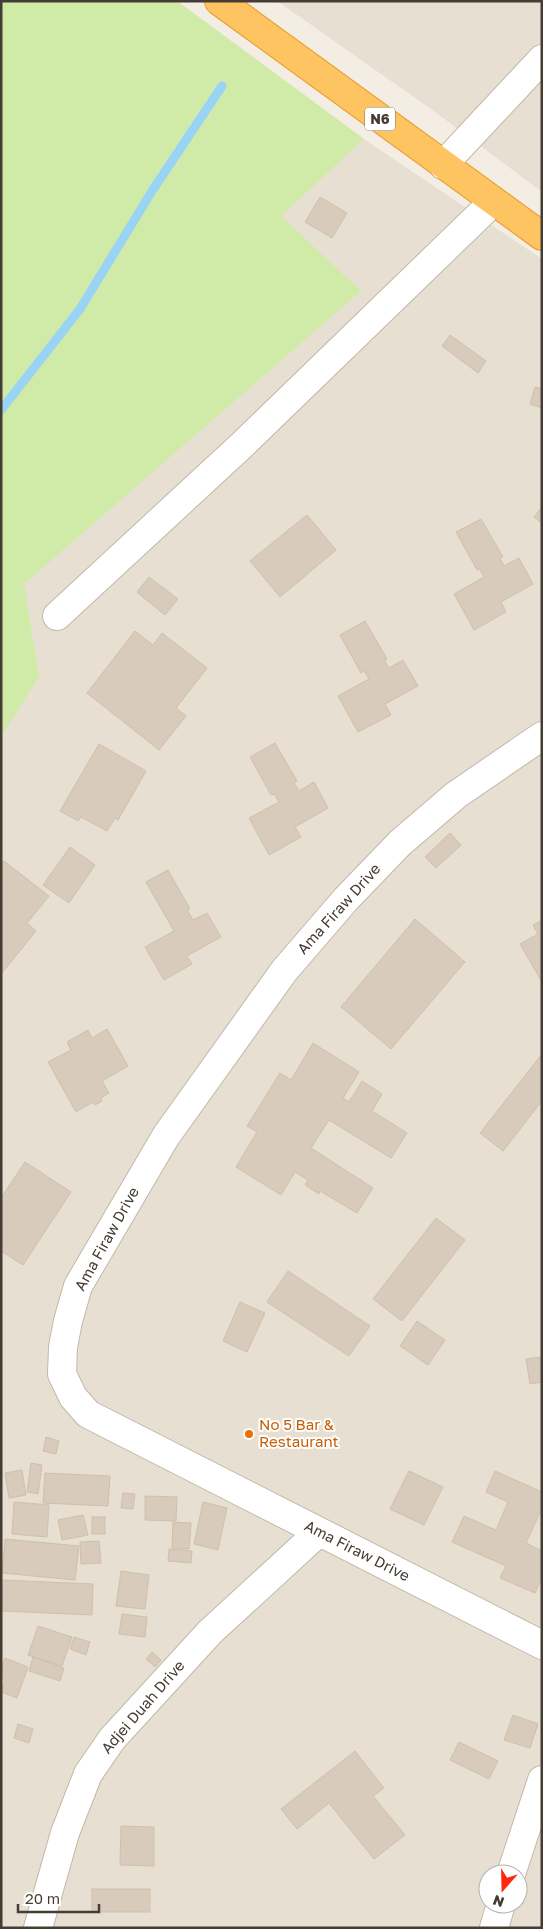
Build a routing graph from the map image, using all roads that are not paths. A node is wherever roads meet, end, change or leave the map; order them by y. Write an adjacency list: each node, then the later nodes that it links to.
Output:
1 (219, 1): 3 (highway, N6)
2 (542, 59): 3 (street)
3 (443, 165): 4 (highway, N6)
4 (493, 202): 5 (highway, N6); 6 (street)
5 (542, 236)
6 (57, 616)
7 (542, 736): 8 (street, Ama Firaw Drive)
8 (319, 1532): 9 (street, Ama Firaw Drive); 13 (street, Adjei Duah Drive)
9 (542, 1645)
10 (541, 1783): 11 (street)
11 (514, 1864)
12 (498, 1914): 14 (street)
13 (38, 1928)
14 (494, 1928)

